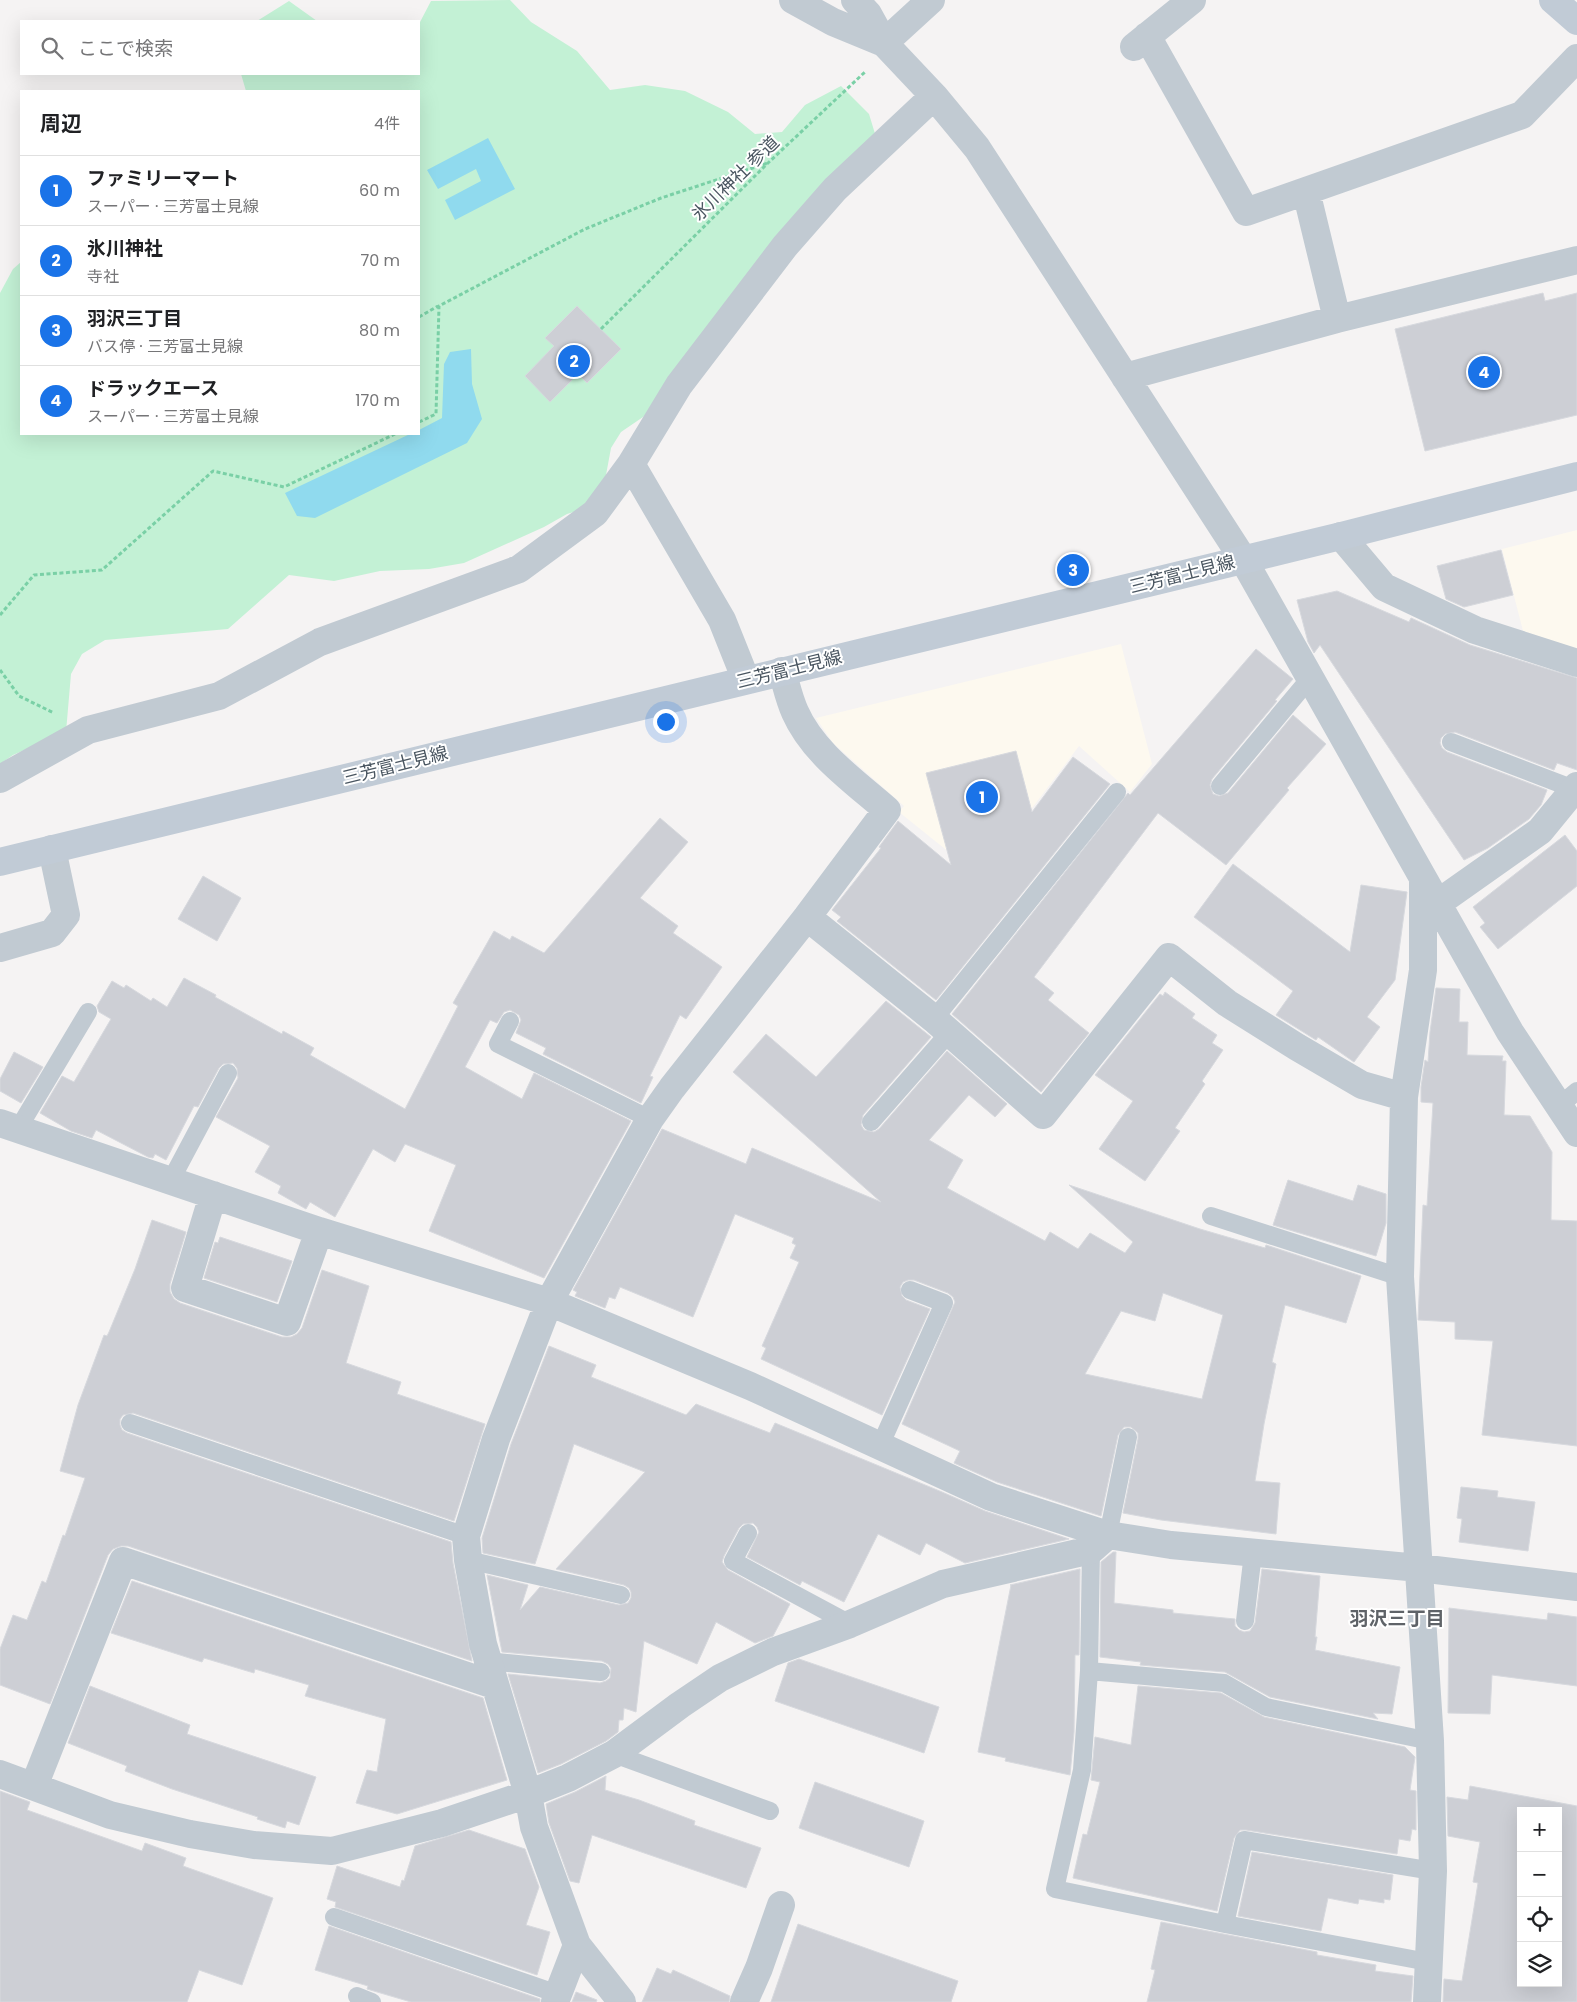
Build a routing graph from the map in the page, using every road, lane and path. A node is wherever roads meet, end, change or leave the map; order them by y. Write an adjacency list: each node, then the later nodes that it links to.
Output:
1 (793, 0): 7 (street)
2 (855, 0): 7 (street)
3 (930, 0): 7 (street)
4 (1192, 0): 11 (street)
5 (1553, 0): 6 (main road)
6 (1577, 21)
7 (887, 46): 9 (street); 10 (path, 氷川神社 参道)
8 (1577, 58): 11 (street)
9 (934, 96): 17 (street); 20 (street)
10 (768, 163): 13 (path); 16 (path, 氷川神社 参道)
11 (1306, 191): 15 (street)
12 (1577, 260): 15 (street)
13 (439, 306): 14 (path); 18 (path)
14 (420, 316)
15 (1337, 320): 17 (street)
16 (601, 329)
17 (1125, 377): 23 (street)
18 (420, 422)
19 (393, 435): 24 (path)
20 (631, 464): 29 (street); 32 (street)
21 (1577, 476): 22 (main road, 三芳富士見線)
22 (1341, 536): 23 (main road, 三芳富士見線); 25 (street)
23 (1243, 559): 27 (main road, 三芳富士見線); 28 (street)
24 (0, 615)
25 (1577, 663)
26 (0, 670): 30 (path)
27 (782, 671): 29 (main road, 三芳富士見線); 40 (street)
28 (1311, 677): 33 (lane); 38 (street)
29 (746, 680): 36 (main road, 三芳富士見線)
30 (18, 696)
31 (1452, 742): 34 (lane)
32 (0, 779)
33 (1220, 786)
34 (1576, 787): 39 (street)
35 (1117, 792): 44 (lane)
36 (52, 849): 37 (main road, 三芳富士見線); 41 (street)
37 (0, 862)
38 (1423, 876): 39 (street); 46 (street)
39 (1438, 903): 47 (street)
40 (807, 917): 44 (street); 48 (street)
41 (0, 948)
42 (88, 1012): 50 (lane)
43 (510, 1022): 48 (lane)
44 (941, 1026): 46 (street); 49 (lane)
45 (228, 1073): 52 (lane)
46 (1404, 1097): 56 (street)
47 (1568, 1098): 51 (street)
48 (650, 1119): 58 (street)
49 (871, 1122)
50 (9, 1126): 52 (street)
51 (1577, 1133)
52 (171, 1180): 53 (street)
53 (212, 1195): 55 (street); 55 (street)
54 (1211, 1216): 56 (lane)
55 (319, 1231): 58 (street)
56 (1400, 1277): 66 (street)
57 (910, 1290): 61 (lane)
58 (549, 1302): 61 (street); 64 (street)
59 (130, 1422): 64 (lane)
60 (1128, 1437): 63 (lane)
61 (880, 1446): 63 (street)
62 (748, 1533): 70 (lane)
63 (1099, 1543): 65 (street); 70 (street); 71 (lane)
64 (467, 1548): 68 (lane); 73 (street)
65 (1253, 1553): 66 (street); 69 (lane)
66 (1419, 1568): 67 (street); 74 (street)
67 (1577, 1587)
68 (621, 1595)
69 (1245, 1621)
70 (850, 1624): 75 (street)
71 (1089, 1670): 74 (lane); 83 (lane)
72 (600, 1672): 73 (lane)
73 (490, 1673): 77 (street); 78 (street)
74 (1430, 1741): 80 (street)
75 (614, 1754): 78 (street); 79 (lane)
76 (0, 1774): 77 (street)
77 (34, 1786): 78 (street)
78 (528, 1794): 84 (street)
79 (770, 1811)
80 (1432, 1871): 83 (lane); 85 (street)
81 (781, 1905): 88 (street)
82 (334, 1917): 86 (lane)
83 (1225, 1924): 85 (lane)
84 (577, 1945): 86 (street); 87 (street)
85 (1428, 1962): 89 (street)
86 (556, 1998)
87 (622, 2002)
88 (744, 2002)
89 (1427, 2002)

